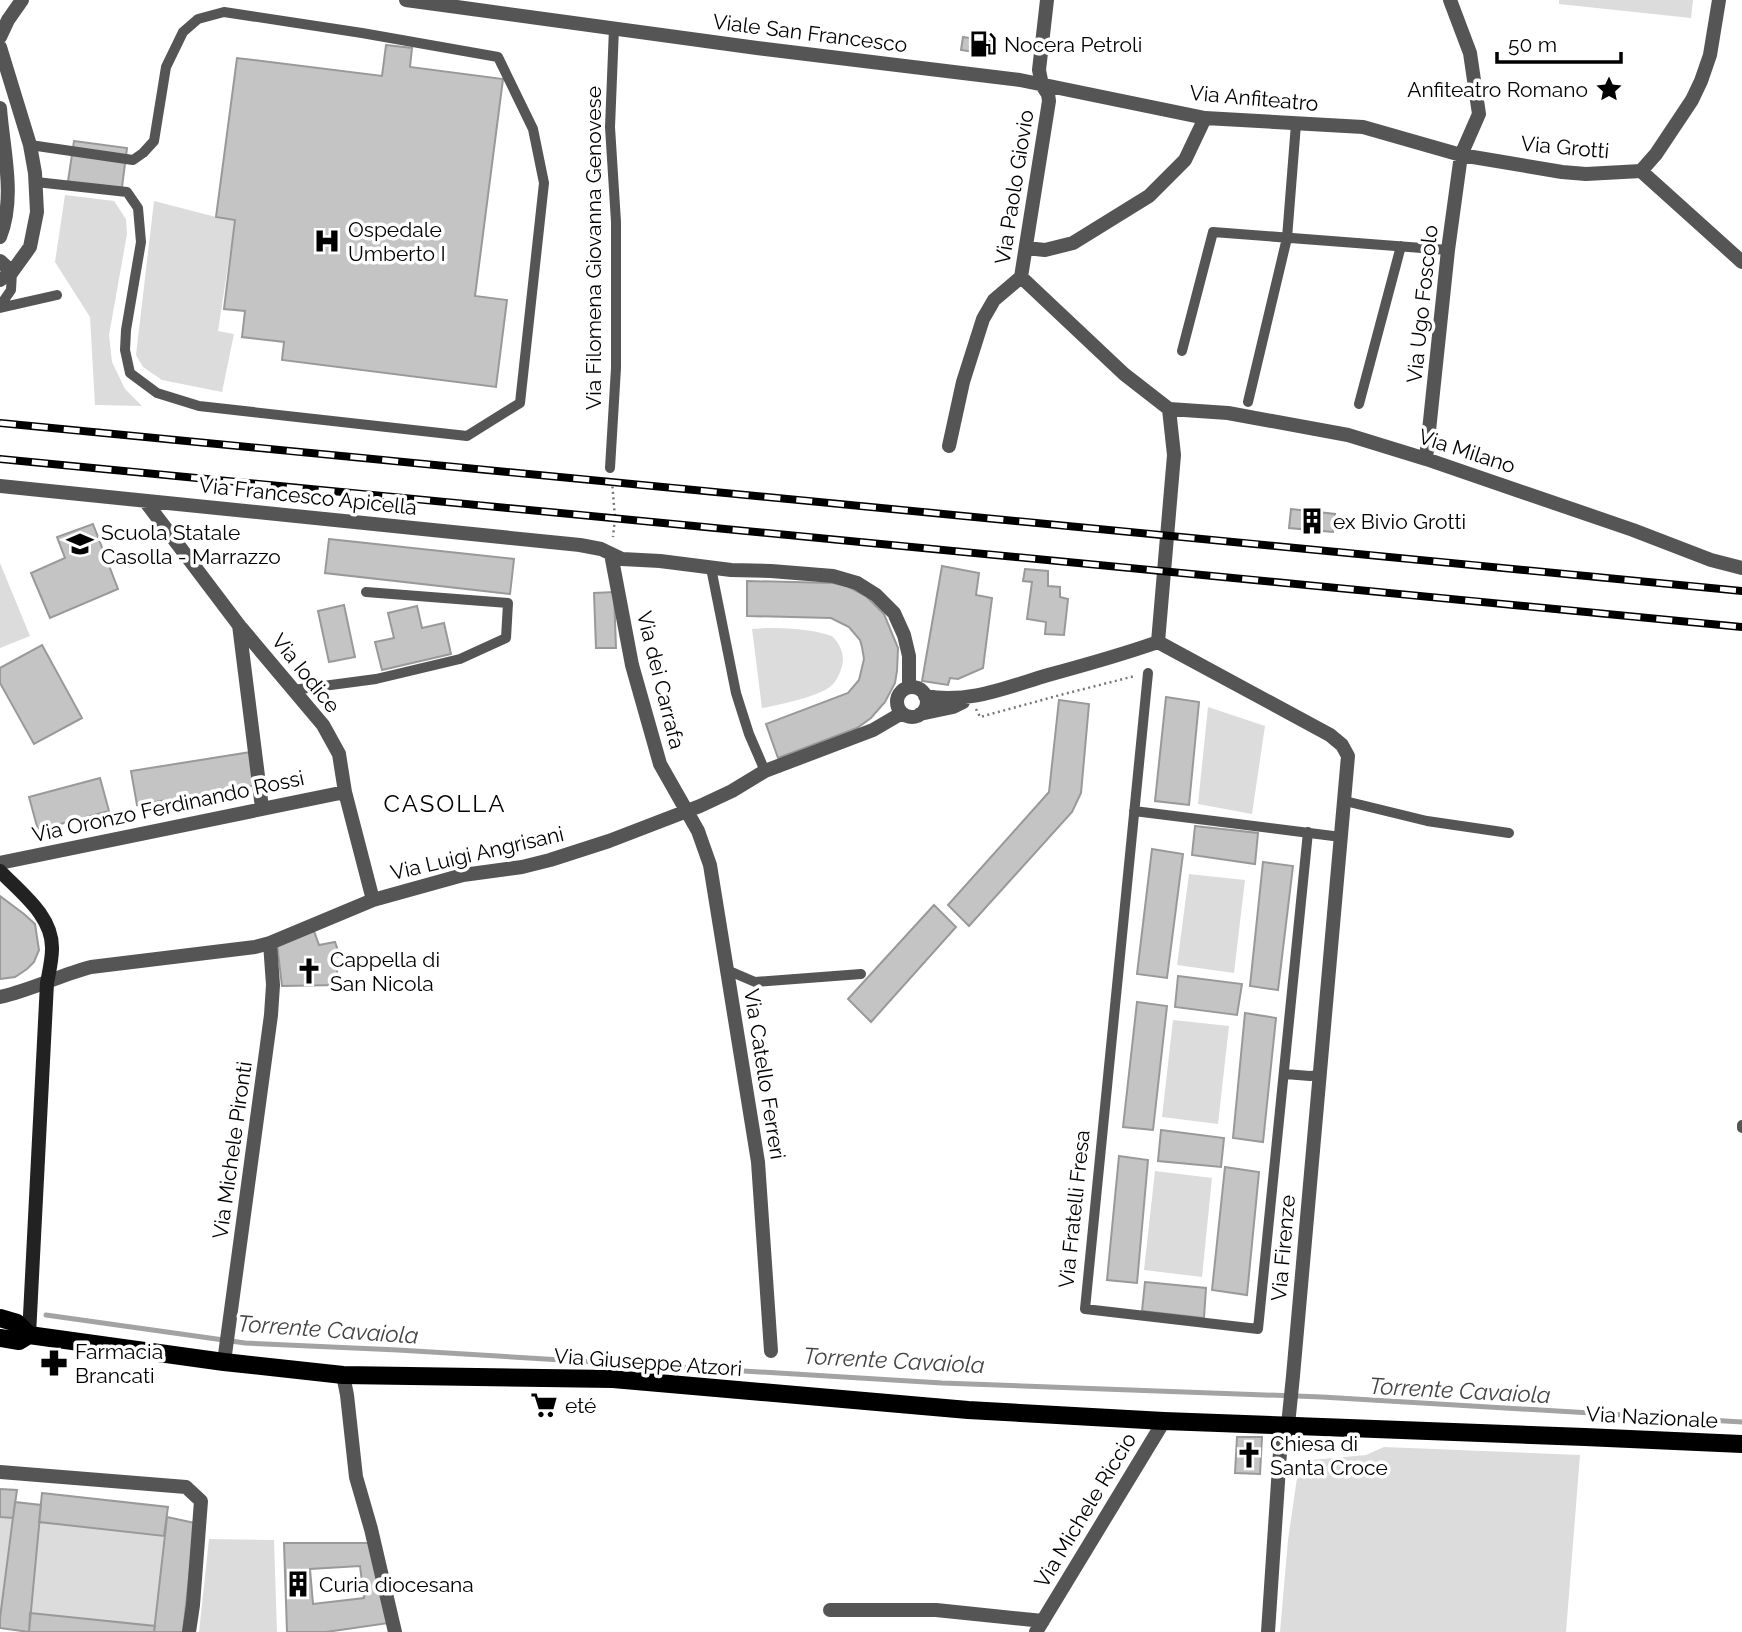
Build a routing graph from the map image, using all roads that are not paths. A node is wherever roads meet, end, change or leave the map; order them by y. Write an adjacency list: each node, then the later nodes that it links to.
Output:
1 (22, 0): 7 (street)
2 (406, 0): 6 (street, Viale San Francesco)
3 (1047, 0): 9 (street, Via Paolo Giovio)
4 (1450, 0): 15 (street, Via Ugo Foscolo)
5 (1719, 0): 16 (street)
6 (614, 28): 9 (street, Viale San Francesco); 36 (lane, Via Filomena Giovanna Genovese)
7 (0, 37)
8 (0, 47): 13 (street)
9 (1041, 85): 11 (street, Via Anfiteatro); 22 (street, Via Paolo Giovio)
10 (0, 108): 14 (street)
11 (1205, 118): 12 (street, Via Anfiteatro); 22 (street)
12 (1296, 124): 15 (street, Via Anfiteatro); 20 (lane)
13 (30, 145): 14 (street); 18 (street); 18 (lane)
14 (4, 148): 17 (street)
15 (1461, 155): 16 (street, Via Grotti); 23 (street, Via Ugo Foscolo)
16 (1641, 171): 25 (street)
17 (7, 180): 18 (street); 19 (street)
18 (36, 182): 26 (street)
19 (0, 237)
20 (1287, 238): 21 (lane); 30 (lane); 31 (lane)
21 (1401, 246): 23 (lane); 32 (lane)
22 (1026, 248): 27 (street, Via Paolo Giovio)
23 (1448, 250): 35 (street, Via Ugo Foscolo)
24 (0, 261): 26 (street)
25 (1742, 262)
26 (6, 276): 29 (lane)
27 (1021, 277): 33 (street); 34 (street, Via Paolo Giovio)
28 (57, 295): 29 (lane)
29 (0, 307)
30 (1182, 351)
31 (1248, 402)
32 (1359, 404)
33 (1169, 409): 35 (street, Via Milano); 44 (street)
34 (949, 446)
35 (1426, 459): 41 (street, Via Milano)
36 (610, 468)
37 (0, 486): 38 (street, Via Francesco Apicella)
38 (145, 501): 39 (street, Via Francesco Apicella); 43 (street, Via Iodice)
39 (611, 554): 40 (street, Via Francesco Apicella); 56 (street, Via dei Carrafa)
40 (711, 568): 46 (street, Via Francesco Apicella); 52 (lane)
41 (1742, 568)
42 (366, 592): 47 (lane)
43 (239, 624): 47 (street, Via Iodice); 55 (street)
44 (1158, 642): 49 (street); 54 (street)
45 (1148, 673): 57 (lane, Via Fratelli Fresa)
46 (909, 688): 48 (street); 50 (street)
47 (293, 690): 53 (street, Via Iodice)
48 (925, 696): 49 (street); 51 (street)
49 (971, 698): 51 (street)
50 (902, 713): 51 (street); 52 (street, Via Luigi Angrisani)
51 (920, 714)
52 (765, 771): 56 (street, Via Luigi Angrisani)
53 (345, 792): 55 (street, Via Oronzo Ferdinando Rossi); 63 (street, Via Iodice)
54 (1345, 801): 59 (lane); 60 (street)
55 (262, 808): 61 (street, Via Oronzo Ferdinando Rossi)
56 (685, 811): 63 (street, Via Luigi Angrisani); 65 (street, Via Catello Ferreri)
57 (1134, 811): 58 (lane); 69 (lane, Via Fratelli Fresa)
58 (1308, 832): 60 (lane); 69 (lane, Via Fratelli Fresa)
59 (1509, 833)
60 (1341, 837): 70 (street, Via Firenze)
61 (0, 863)
62 (0, 872): 67 (main road)
63 (373, 900): 64 (street, Via Luigi Angrisani)
64 (270, 943): 67 (street, Via Luigi Angrisani); 75 (street, Via Michele Pironti)
65 (727, 970): 66 (lane); 74 (street, Via Catello Ferreri)
66 (861, 974)
67 (47, 983): 68 (street, Via Luigi Angrisani); 72 (main road)
68 (0, 997)
69 (1285, 1074): 70 (lane)
70 (1315, 1076): 77 (street, Via Firenze)
71 (0, 1318): 72 (main road, Via Giuseppe Atzori)
72 (29, 1335): 73 (main road, Via Giuseppe Atzori); 75 (main road, Via Giuseppe Atzori)
73 (0, 1338)
74 (771, 1351)
75 (225, 1356): 76 (main road, Via Giuseppe Atzori)
76 (343, 1375): 78 (main road, Via Giuseppe Atzori); 85 (street)
77 (1288, 1419): 79 (main road, Via Nazionale); 80 (main road, Via Nazionale); 86 (street, Via Firenze)
78 (1164, 1421): 79 (main road, Via Giuseppe Atzori); 83 (street, Via Michele Riccio)
79 (1266, 1424)
80 (1742, 1444)
81 (0, 1472): 84 (street)
82 (830, 1610): 83 (street, Via Michele Riccio)
83 (1039, 1626)
84 (189, 1632)
85 (395, 1632)
86 (1268, 1632)

